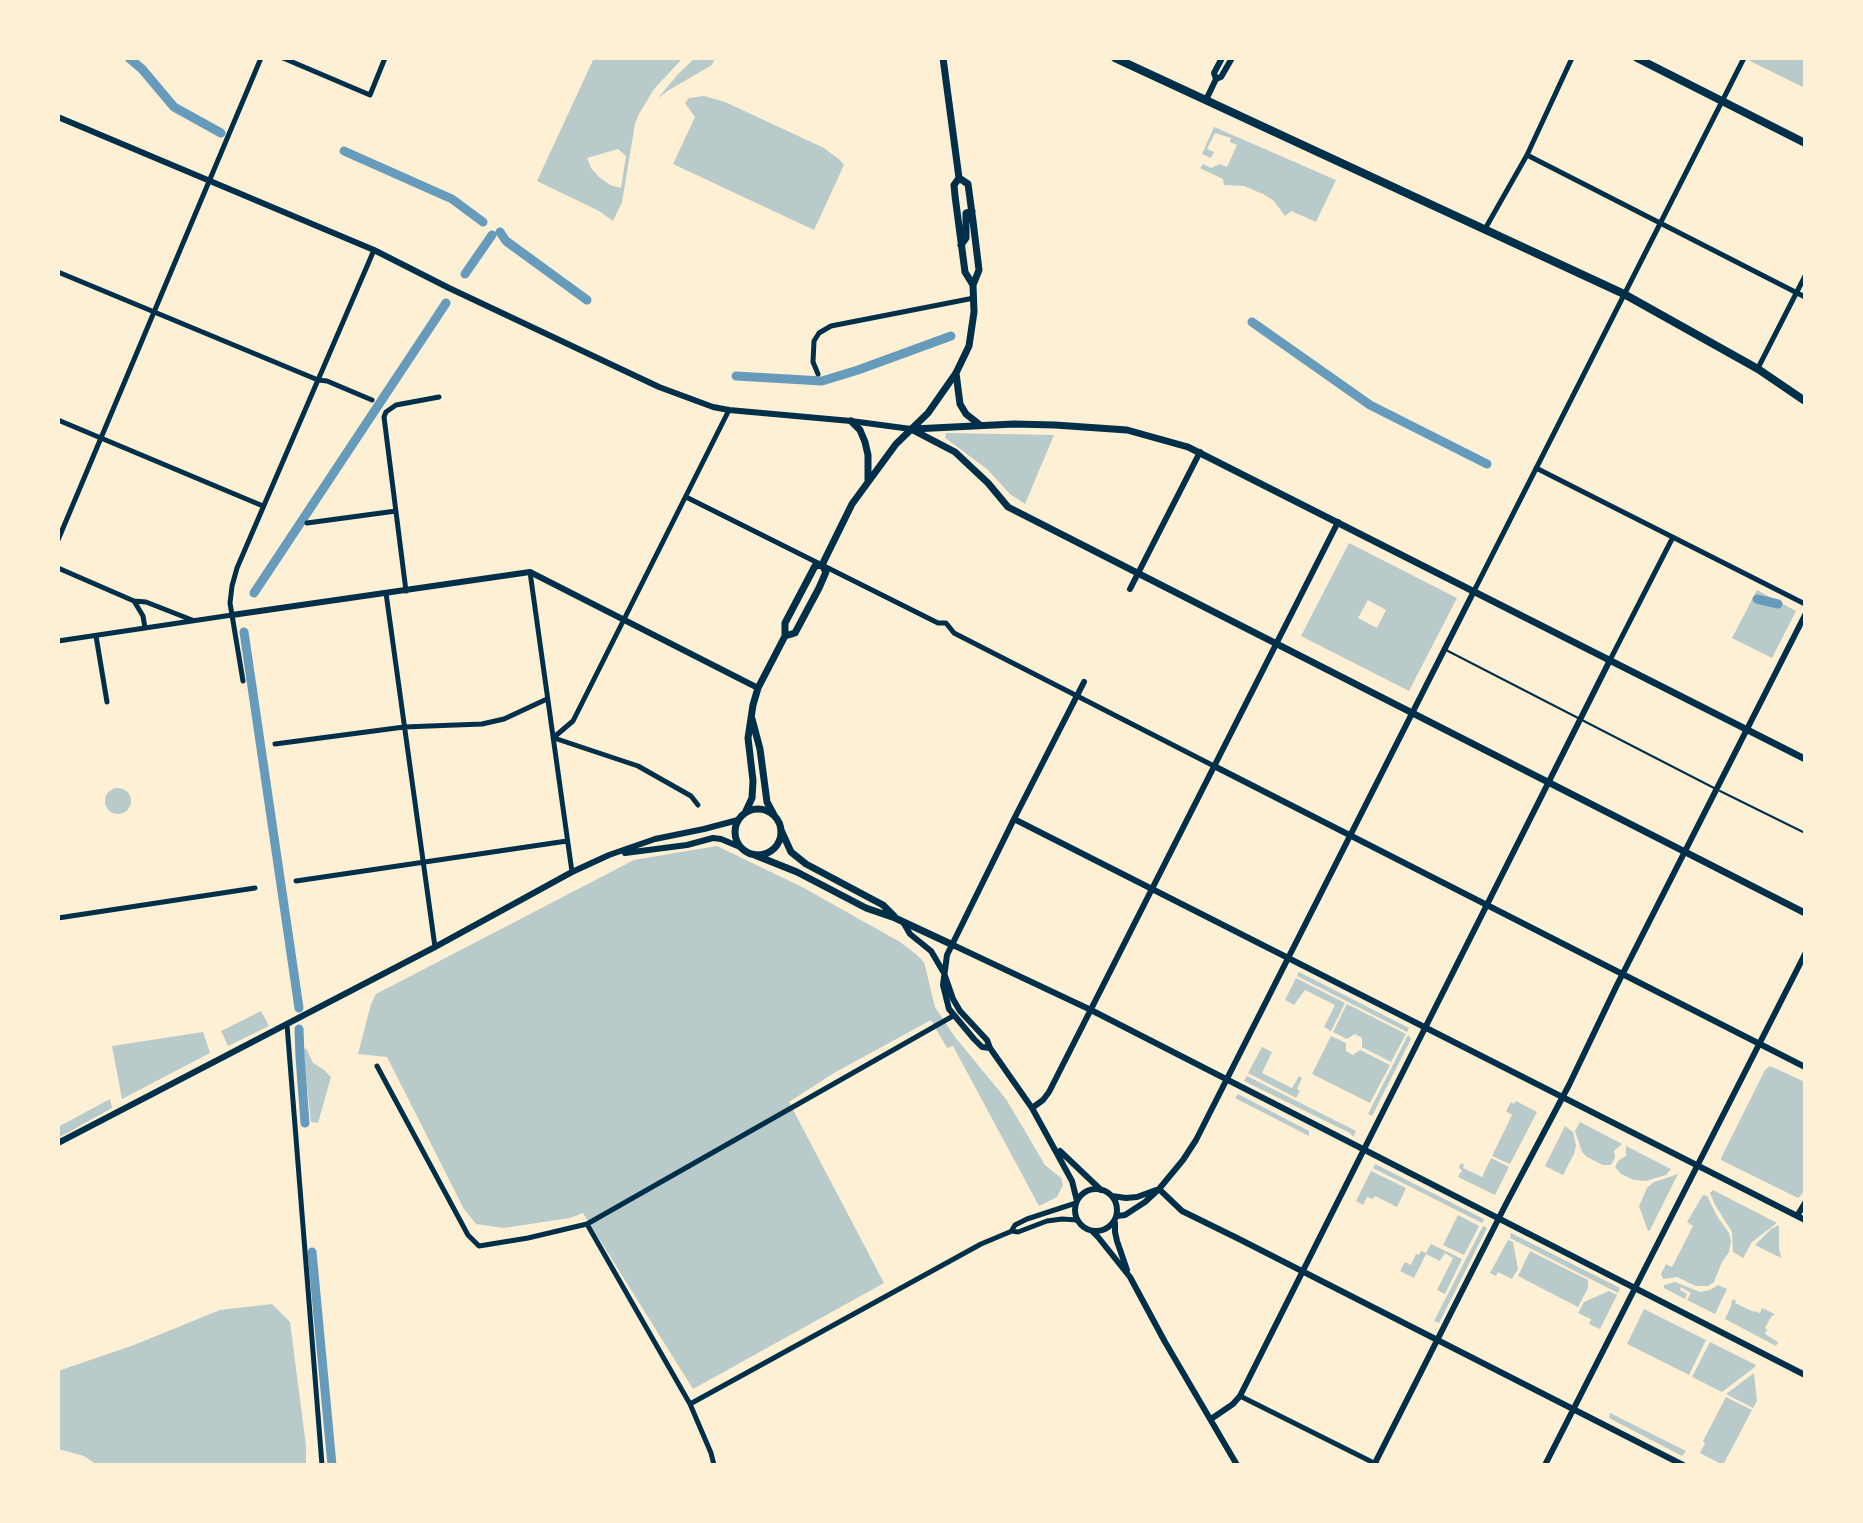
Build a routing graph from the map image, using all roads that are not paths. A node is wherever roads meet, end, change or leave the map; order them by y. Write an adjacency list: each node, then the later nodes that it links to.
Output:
1 (261, 58): 18 (street)
2 (283, 58): 3 (street)
3 (385, 58)
4 (943, 58): 17 (main road)
5 (1115, 58): 12 (main road)
6 (1222, 58): 11 (street)
7 (1232, 58): 11 (street)
8 (1572, 58): 16 (street)
9 (1637, 58): 13 (main road)
10 (1744, 58): 13 (street)
11 (1216, 79): 12 (street)
12 (1206, 100): 21 (main road)
13 (1722, 101): 15 (main road); 20 (street)
14 (58, 118): 18 (street)
15 (1805, 143)
16 (1527, 155): 20 (street); 21 (street)
17 (959, 178): 19 (main road); 22 (main road)
18 (210, 181): 23 (street); 31 (street)
19 (972, 211): 22 (main road); 26 (main road)
20 (1660, 223): 27 (street); 28 (street)
21 (1485, 229): 28 (main road)
22 (961, 245): 26 (main road)
23 (374, 250): 35 (street); 39 (street)
24 (58, 272): 31 (street)
25 (1805, 276): 27 (street)
26 (973, 285): 30 (main road)
27 (1796, 293): 29 (street); 32 (street)
28 (1624, 294): 32 (main road); 46 (street)
29 (1805, 297)
30 (974, 298): 33 (main road); 34 (street)
31 (154, 312): 35 (street); 44 (street)
32 (1758, 369): 38 (main road)
33 (956, 373): 42 (main road); 43 (main road)
34 (818, 374)
35 (318, 380): 37 (street); 49 (street)
36 (439, 397): 50 (street)
37 (372, 400)
38 (1805, 401)
39 (729, 410): 41 (street); 48 (street)
40 (58, 420): 44 (street)
41 (851, 421): 43 (street); 47 (main road)
42 (980, 425): 43 (main road); 45 (main road)
43 (911, 429): 47 (main road); 58 (main road)
44 (101, 438): 49 (street); 54 (street)
45 (1200, 452): 51 (main road); 58 (street)
46 (1536, 468): 53 (street); 61 (street)
47 (868, 480): 55 (main road)
48 (686, 497): 55 (street); 67 (street)
49 (263, 506): 65 (street)
50 (396, 511): 52 (street); 60 (street)
51 (1338, 522): 61 (main road); 73 (street)
52 (307, 523)
53 (1673, 537): 64 (street); 75 (street)
54 (58, 540)
55 (822, 565): 71 (main road); 71 (main road); 79 (street)
56 (58, 568): 63 (street)
57 (530, 572): 60 (street); 67 (street); 80 (street)
58 (1138, 574): 59 (street); 73 (main road)
59 (1130, 589)
60 (406, 591): 62 (street)
61 (1474, 591): 74 (street); 75 (main road)
62 (386, 593): 65 (street); 85 (street)
63 (134, 601): 68 (street); 69 (street)
64 (1805, 604)
65 (232, 615): 68 (street); 76 (street)
66 (1805, 615): 86 (street)
67 (624, 619): 78 (street); 87 (street)
68 (193, 621): 69 (street)
69 (145, 628): 70 (street)
70 (96, 636): 72 (street); 81 (street)
71 (785, 636): 78 (main road)
72 (58, 641)
73 (1276, 644): 82 (main road); 90 (street)
74 (1444, 649): 82 (street); 84 (lane)
75 (1610, 660): 84 (street); 86 (main road)
76 (243, 681)
77 (1084, 682): 79 (street)
78 (758, 688): 83 (main road)
79 (1076, 696): 90 (street); 96 (street)
80 (547, 699): 85 (street); 87 (street)
81 (107, 702)
82 (1411, 713): 91 (main road); 100 (street)
83 (751, 717): 94 (main road); 95 (main road)
84 (1580, 719): 91 (street); 92 (lane)
85 (404, 727): 88 (street); 106 (street)
86 (1747, 729): 89 (main road); 92 (street)
87 (553, 738): 93 (street); 101 (street)
88 (275, 744)
89 (1805, 759)
90 (1214, 766): 100 (street); 110 (street)
91 (1549, 782): 103 (main road); 111 (street)
92 (1716, 789): 99 (lane); 103 (street)
93 (698, 805)
94 (745, 813): 95 (main road); 97 (main road)
95 (775, 817): 98 (main road)
96 (1014, 819): 110 (street); 115 (street)
97 (738, 820): 102 (main road); 105 (street)
98 (781, 830): 104 (main road); 114 (main road)
99 (1805, 833)
100 (1349, 835): 111 (street); 118 (street)
101 (567, 841): 106 (street); 107 (street)
102 (740, 847): 104 (main road); 105 (street)
103 (1685, 852): 112 (main road); 120 (street)
104 (752, 854): 114 (main road)
105 (609, 855): 107 (street)
106 (423, 862): 108 (street); 116 (street)
107 (572, 872): 116 (street)
108 (296, 881)
109 (255, 888): 113 (street)
110 (1152, 889): 118 (street); 121 (street)
111 (1487, 905): 120 (street); 124 (street)
112 (1805, 913)
113 (58, 918)
114 (899, 920): 115 (main road); 119 (street)
115 (953, 945): 119 (street); 121 (street)
116 (435, 947): 123 (street)
117 (1805, 954): 125 (street)
118 (1287, 957): 124 (street); 129 (street)
119 (944, 973): 122 (street); 126 (street)
120 (1623, 974): 125 (street); 130 (street)
121 (1091, 1010): 129 (street); 131 (street)
122 (953, 1016): 126 (street); 146 (street)
123 (287, 1025): 132 (street); 159 (street)
124 (1425, 1027): 130 (street); 134 (street)
125 (1760, 1043): 128 (street); 135 (street)
126 (990, 1048): 131 (street)
127 (377, 1066): 146 (street)
128 (1805, 1067)
129 (1228, 1080): 134 (street); 136 (street)
130 (1562, 1097): 135 (street); 143 (street)
131 (1032, 1108): 133 (street)
132 (58, 1143)
133 (1054, 1146): 137 (street); 139 (street)
134 (1364, 1149): 143 (street); 149 (street)
135 (1697, 1166): 141 (street); 151 (street)
136 (1159, 1189): 138 (street); 142 (street); 149 (street)
137 (1101, 1190): 138 (street); 139 (street)
138 (1112, 1196): 142 (street)
139 (1076, 1202): 144 (street); 147 (street)
140 (1805, 1203): 141 (street)
141 (1797, 1216): 145 (street)
142 (1116, 1217): 148 (street); 150 (street)
143 (1499, 1218): 151 (street); 152 (street)
144 (1077, 1220): 147 (street); 148 (street)
145 (1805, 1220)
146 (587, 1224): 155 (street)
147 (1012, 1231): 155 (street)
148 (1092, 1231): 150 (street)
149 (1303, 1271): 152 (street); 154 (street)
150 (1130, 1277): 157 (street)
151 (1635, 1288): 153 (street); 156 (street)
152 (1437, 1340): 156 (street); 158 (street)
153 (1805, 1375)
154 (1240, 1396): 157 (street); 158 (street)
155 (690, 1404): 160 (street)
156 (1574, 1409): 162 (street); 163 (street)
157 (1211, 1419): 161 (street)
158 (1375, 1464)
159 (322, 1465)
160 (714, 1465)
161 (1237, 1465)
162 (1545, 1465)
163 (1683, 1465)

